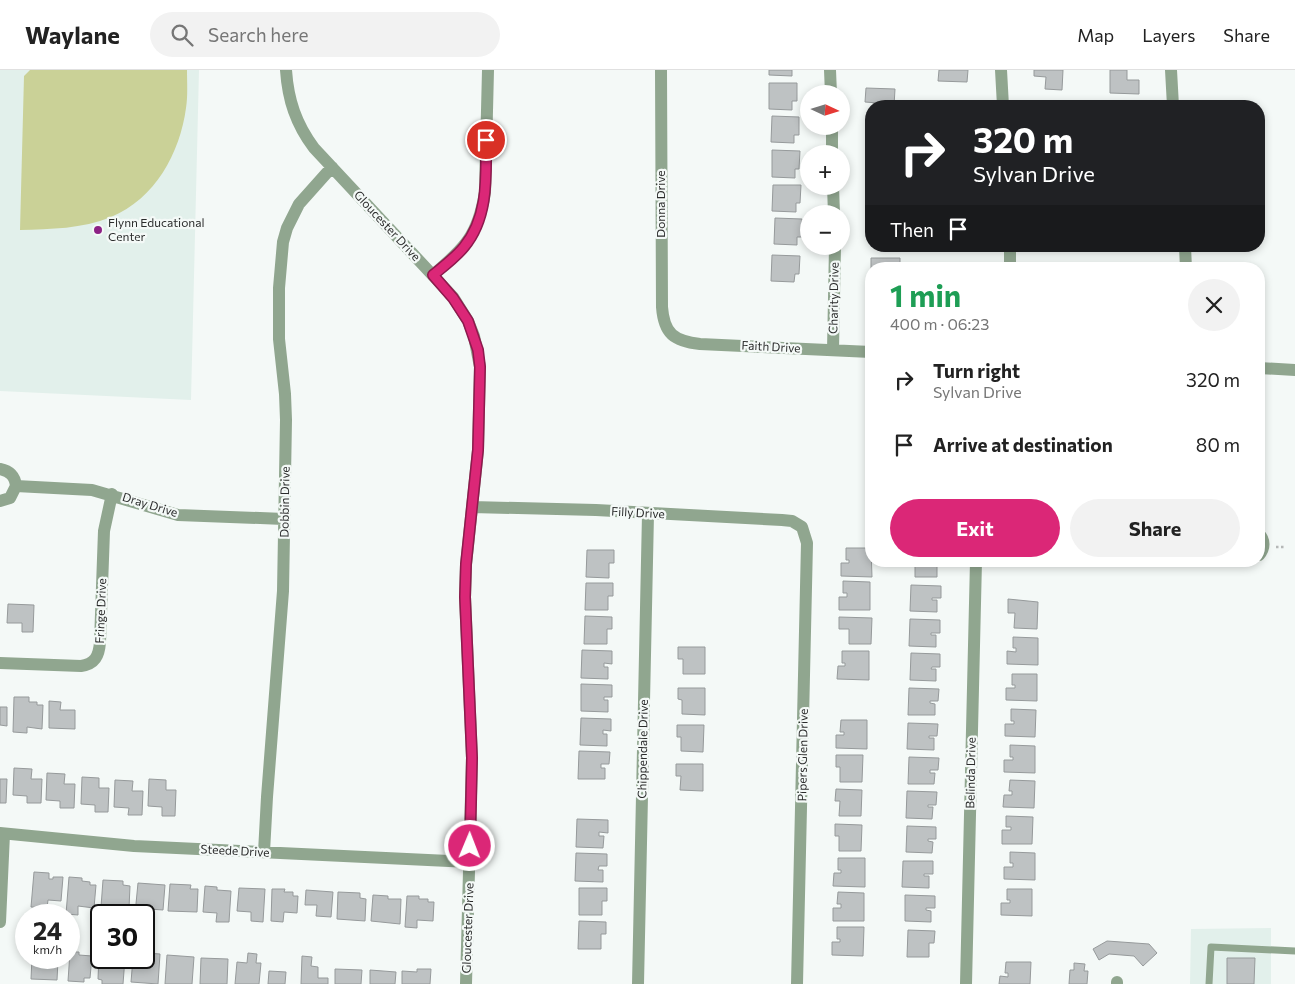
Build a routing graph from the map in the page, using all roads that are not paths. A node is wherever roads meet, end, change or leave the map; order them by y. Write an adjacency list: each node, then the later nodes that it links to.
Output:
1 (286, 70): 10 (street, Gloucester Drive)
2 (488, 70): 12 (street)
3 (660, 70): 13 (street, Donna Drive)
4 (830, 70): 7 (street)
5 (1001, 70): 8 (street)
6 (1171, 70): 9 (street)
7 (831, 85)
8 (1003, 100)
9 (1174, 100)
10 (332, 167): 12 (street, Gloucester Drive); 24 (street, Dobbin Drive)
11 (835, 255): 14 (street, Charity Drive)
12 (433, 275): 22 (street, Gloucester Drive)
13 (672, 335): 14 (street, Faith Drive)
14 (833, 350): 15 (street, Faith Drive)
15 (865, 352)
16 (1265, 368): 17 (street)
17 (1295, 370)
18 (0, 469): 19 (street)
19 (16, 486): 20 (street, Dray Drive); 21 (street)
20 (112, 494): 24 (street, Dray Drive); 27 (street, Fringe Drive)
21 (0, 500)
22 (472, 507): 23 (street, Filly Drive); 30 (street, Gloucester Drive)
23 (648, 514): 25 (street, Filly Drive); 34 (street, Chippendale Drive)
24 (284, 518): 29 (street, Dobbin Drive)
25 (802, 527): 35 (street, Pipers Glen Drive)
26 (976, 567): 36 (street, Belinda Drive)
27 (0, 663)
28 (2, 834): 29 (street, Steede Drive); 31 (street)
29 (264, 852): 30 (street, Steede Drive)
30 (470, 862): 33 (street, Gloucester Drive)
31 (0, 922)
32 (1295, 951): 37 (lane)
33 (466, 984)
34 (638, 984)
35 (798, 984)
36 (966, 984)
37 (1208, 984)

